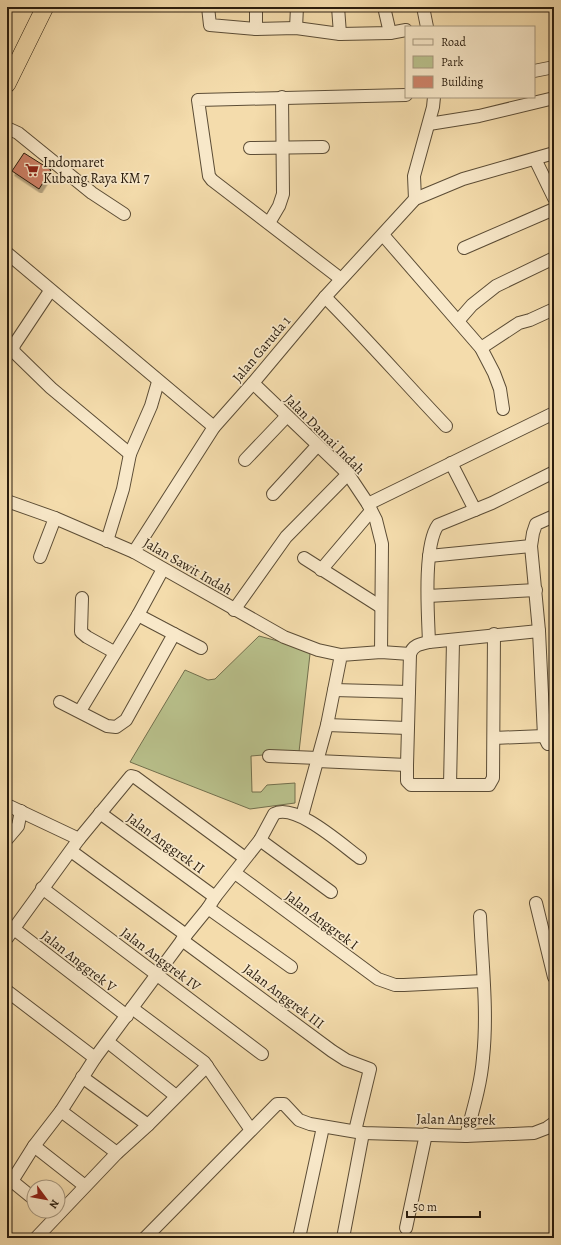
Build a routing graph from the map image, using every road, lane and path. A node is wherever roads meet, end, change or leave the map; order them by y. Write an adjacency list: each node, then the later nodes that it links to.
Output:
1 (45, 7): 16 (highway)
2 (208, 7): 10 (street)
3 (256, 7): 10 (street)
4 (297, 7): 9 (street)
5 (338, 7): 13 (street)
6 (384, 7): 12 (street)
7 (423, 7): 8 (street)
8 (427, 26)
9 (296, 28): 10 (street); 13 (street)
10 (256, 29)
11 (405, 30): 12 (street)
12 (390, 33): 13 (street)
13 (340, 34)
14 (554, 67): 15 (street)
15 (535, 72)
16 (7, 84)
17 (405, 95): 18 (street)
18 (282, 97): 23 (street); 32 (street)
19 (434, 98): 21 (street)
20 (554, 98): 21 (street)
21 (429, 124): 29 (street)
22 (7, 128): 31 (street)
23 (283, 147): 24 (street); 25 (street); 32 (street)
24 (323, 147)
25 (250, 148)
26 (554, 153): 27 (street, Jalan Garuda 1)
27 (535, 159): 28 (street); 29 (street, Jalan Garuda 1)
28 (554, 198)
29 (415, 199): 33 (street, Jalan Garuda 1)
30 (554, 209): 34 (street)
31 (124, 214)
32 (269, 223): 37 (street)
33 (383, 235): 37 (street, Jalan Garuda 1); 41 (street)
34 (464, 248)
35 (7, 253): 38 (street)
36 (554, 258): 41 (street)
37 (341, 279): 39 (street, Jalan Garuda 1)
38 (50, 291): 43 (street); 51 (street)
39 (325, 297): 44 (street, Jalan Garuda 1); 48 (street)
40 (554, 309): 42 (street)
41 (458, 321): 42 (street)
42 (481, 348): 45 (street)
43 (158, 382): 49 (street); 51 (street)
44 (253, 383): 47 (street, Jalan Damai Indah); 49 (street, Jalan Garuda 1)
45 (503, 409)
46 (554, 413): 53 (street)
47 (286, 417): 50 (street, Jalan Damai Indah); 52 (street)
48 (446, 426)
49 (214, 427): 64 (street, Jalan Garuda 1)
50 (317, 446): 55 (street, Jalan Damai Indah); 56 (street)
51 (130, 454): 62 (street)
52 (245, 460)
53 (451, 463): 58 (street); 59 (street)
54 (554, 472): 59 (street)
55 (348, 474): 58 (street, Jalan Damai Indah); 74 (street, Jalan Sawit Indah)
56 (273, 494)
57 (7, 501): 61 (street, Jalan Sawit Indah)
58 (370, 507): 69 (street); 73 (street, Jalan Damai Indah)
59 (475, 510): 65 (street)
60 (554, 516): 63 (street)
61 (55, 518): 62 (street, Jalan Sawit Indah); 66 (street)
62 (107, 541): 64 (street, Jalan Sawit Indah)
63 (532, 546): 65 (street); 70 (street)
64 (134, 552): 68 (street, Jalan Sawit Indah)
65 (430, 556): 71 (street)
66 (40, 557)
67 (304, 558): 69 (street)
68 (162, 569): 74 (street, Jalan Sawit Indah); 75 (street)
69 (321, 570): 73 (street)
70 (536, 590): 71 (street); 76 (street)
71 (428, 596): 80 (street)
72 (82, 598): 82 (street)
73 (381, 607): 83 (street, Jalan Damai Indah)
74 (234, 610): 85 (street)
75 (138, 615): 77 (street); 82 (street)
76 (539, 631): 78 (street); 92 (street)
77 (174, 634): 81 (street); 89 (street)
78 (494, 634): 79 (street); 92 (street)
79 (453, 641): 80 (street); 96 (street)
80 (429, 642): 84 (street)
81 (201, 648)
82 (114, 652): 89 (street)
83 (381, 652): 84 (street); 85 (street)
84 (410, 654): 87 (street)
85 (341, 655): 86 (street)
86 (334, 690): 87 (street); 90 (street)
87 (409, 692): 91 (street)
88 (60, 702): 89 (street)
89 (80, 711)
90 (327, 725): 91 (street); 94 (street)
91 (407, 728): 95 (street)
92 (494, 738): 96 (street)
93 (269, 756): 94 (street)
94 (318, 759): 95 (street); 98 (street)
95 (407, 765): 96 (street)
96 (450, 785)
97 (7, 805): 99 (street)
98 (305, 806): 103 (street); 106 (street)
99 (20, 812): 101 (street); 102 (street)
100 (100, 813): 102 (street); 105 (street); 110 (street, Jalan Anggrek II)
101 (7, 839)
102 (79, 839): 104 (street)
103 (260, 840): 105 (street); 109 (street)
104 (71, 851): 108 (street); 115 (street, Jalan Anggrek III)
105 (245, 858): 107 (street)
106 (360, 858)
107 (235, 873): 110 (street); 119 (street, Jalan Anggrek I)
108 (42, 888): 114 (street); 117 (street, Jalan Anggrek IV)
109 (331, 892)
110 (214, 897): 112 (street)
111 (536, 903): 118 (street)
112 (208, 908): 115 (street); 116 (street)
113 (480, 916): 119 (street)
114 (10, 934): 121 (street, Jalan Anggrek V)
115 (184, 938): 117 (street); 133 (street, Jalan Anggrek III)
116 (291, 967)
117 (157, 974): 121 (street); 123 (street, Jalan Anggrek IV)
118 (554, 977)
119 (483, 981): 135 (street)
120 (7, 991): 124 (street)
121 (129, 1012): 122 (street); 125 (street, Jalan Anggrek V)
122 (108, 1042): 124 (street); 127 (street)
123 (262, 1054)
124 (95, 1058): 126 (street)
125 (206, 1066): 127 (street); 132 (street, Jalan Anggrek V)
126 (82, 1077): 128 (street); 130 (street)
127 (176, 1096): 130 (street)
128 (61, 1111): 136 (street); 137 (street)
129 (554, 1123): 135 (street, Jalan Anggrek)
130 (148, 1125): 137 (street)
131 (323, 1127): 132 (street, Jalan Anggrek); 133 (street, Jalan Anggrek); 146 (street)
132 (251, 1130): 145 (street)
133 (359, 1132): 134 (street, Jalan Anggrek); 147 (street)
134 (426, 1134): 135 (street, Jalan Anggrek); 143 (street)
135 (466, 1136)
136 (34, 1146): 138 (street); 139 (street)
137 (117, 1153): 139 (street)
138 (10, 1179): 140 (street)
139 (85, 1186): 141 (street)
140 (26, 1192)
141 (66, 1202)
142 (49, 1219): 144 (street)
143 (406, 1228)
144 (36, 1238)
145 (145, 1238)
146 (299, 1238)
147 (343, 1238)

